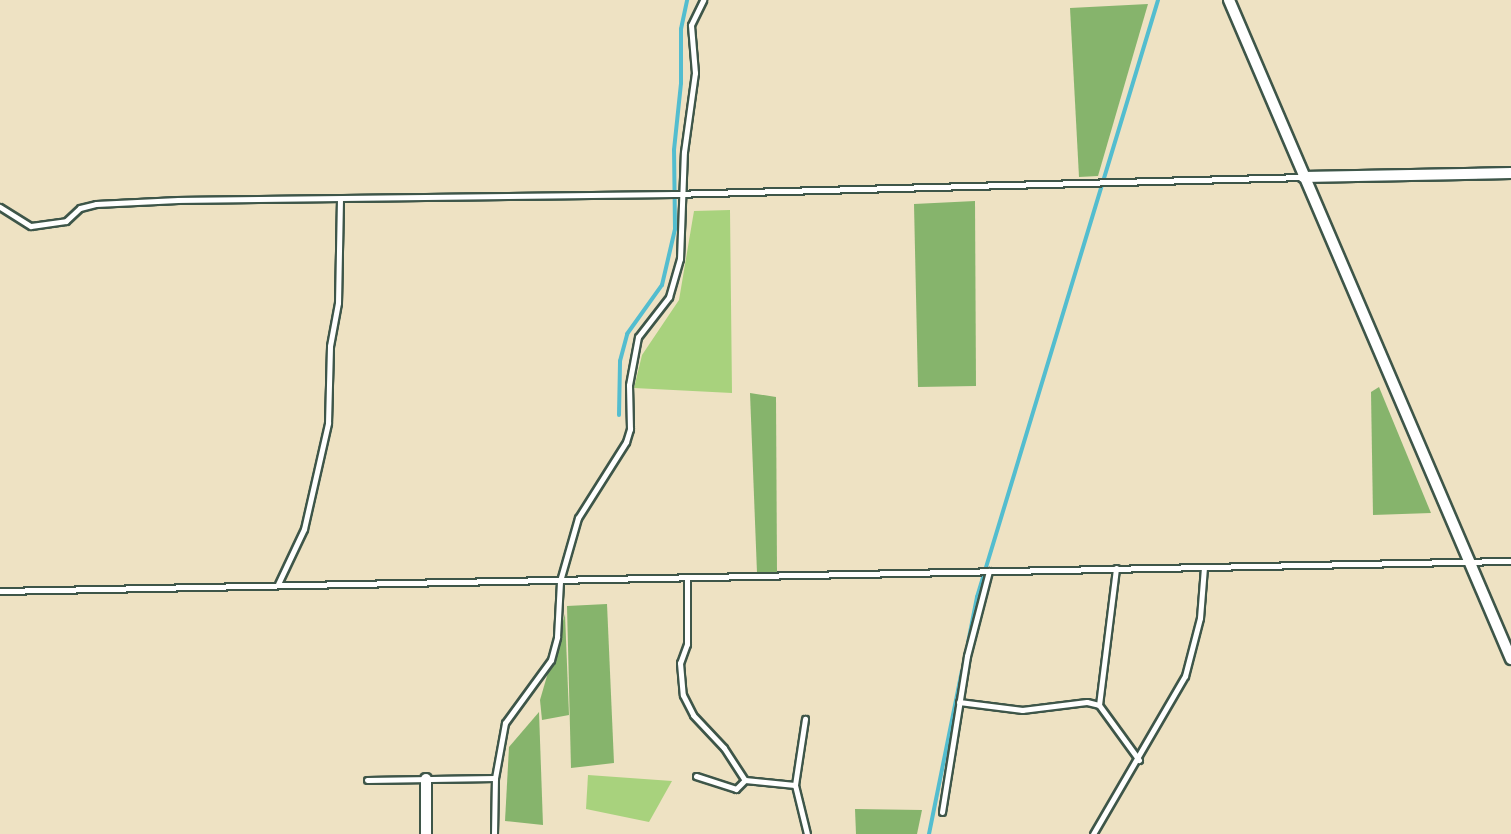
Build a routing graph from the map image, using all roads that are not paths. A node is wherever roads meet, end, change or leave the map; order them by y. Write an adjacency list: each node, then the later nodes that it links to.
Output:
1 (703, 0): 5 (lane)
2 (1229, 0): 4 (street)
3 (1511, 174): 4 (street)
4 (1303, 177): 5 (lane); 9 (street)
5 (684, 194): 6 (lane); 14 (lane)
6 (340, 200): 7 (lane); 15 (lane)
7 (0, 207)
8 (1511, 561): 9 (lane)
9 (1469, 562): 10 (lane); 17 (street)
10 (1204, 567): 11 (lane); 21 (lane)
11 (1116, 568): 12 (lane); 19 (lane)
12 (990, 571): 13 (lane); 18 (lane)
13 (687, 578): 14 (lane); 26 (lane)
14 (561, 581): 15 (lane); 23 (lane)
15 (278, 584): 16 (lane)
16 (0, 591)
17 (1511, 659)
18 (959, 702): 19 (lane); 28 (lane)
19 (1099, 705): 21 (lane)
20 (805, 719): 27 (lane)
21 (1139, 760): 32 (lane)
22 (696, 776): 26 (lane)
23 (495, 778): 24 (lane); 30 (lane)
24 (426, 779): 25 (lane); 29 (street)
25 (367, 780)
26 (744, 780): 27 (lane)
27 (795, 786): 31 (lane)
28 (942, 812)
29 (426, 834)
30 (494, 834)
31 (807, 834)
32 (1093, 834)

